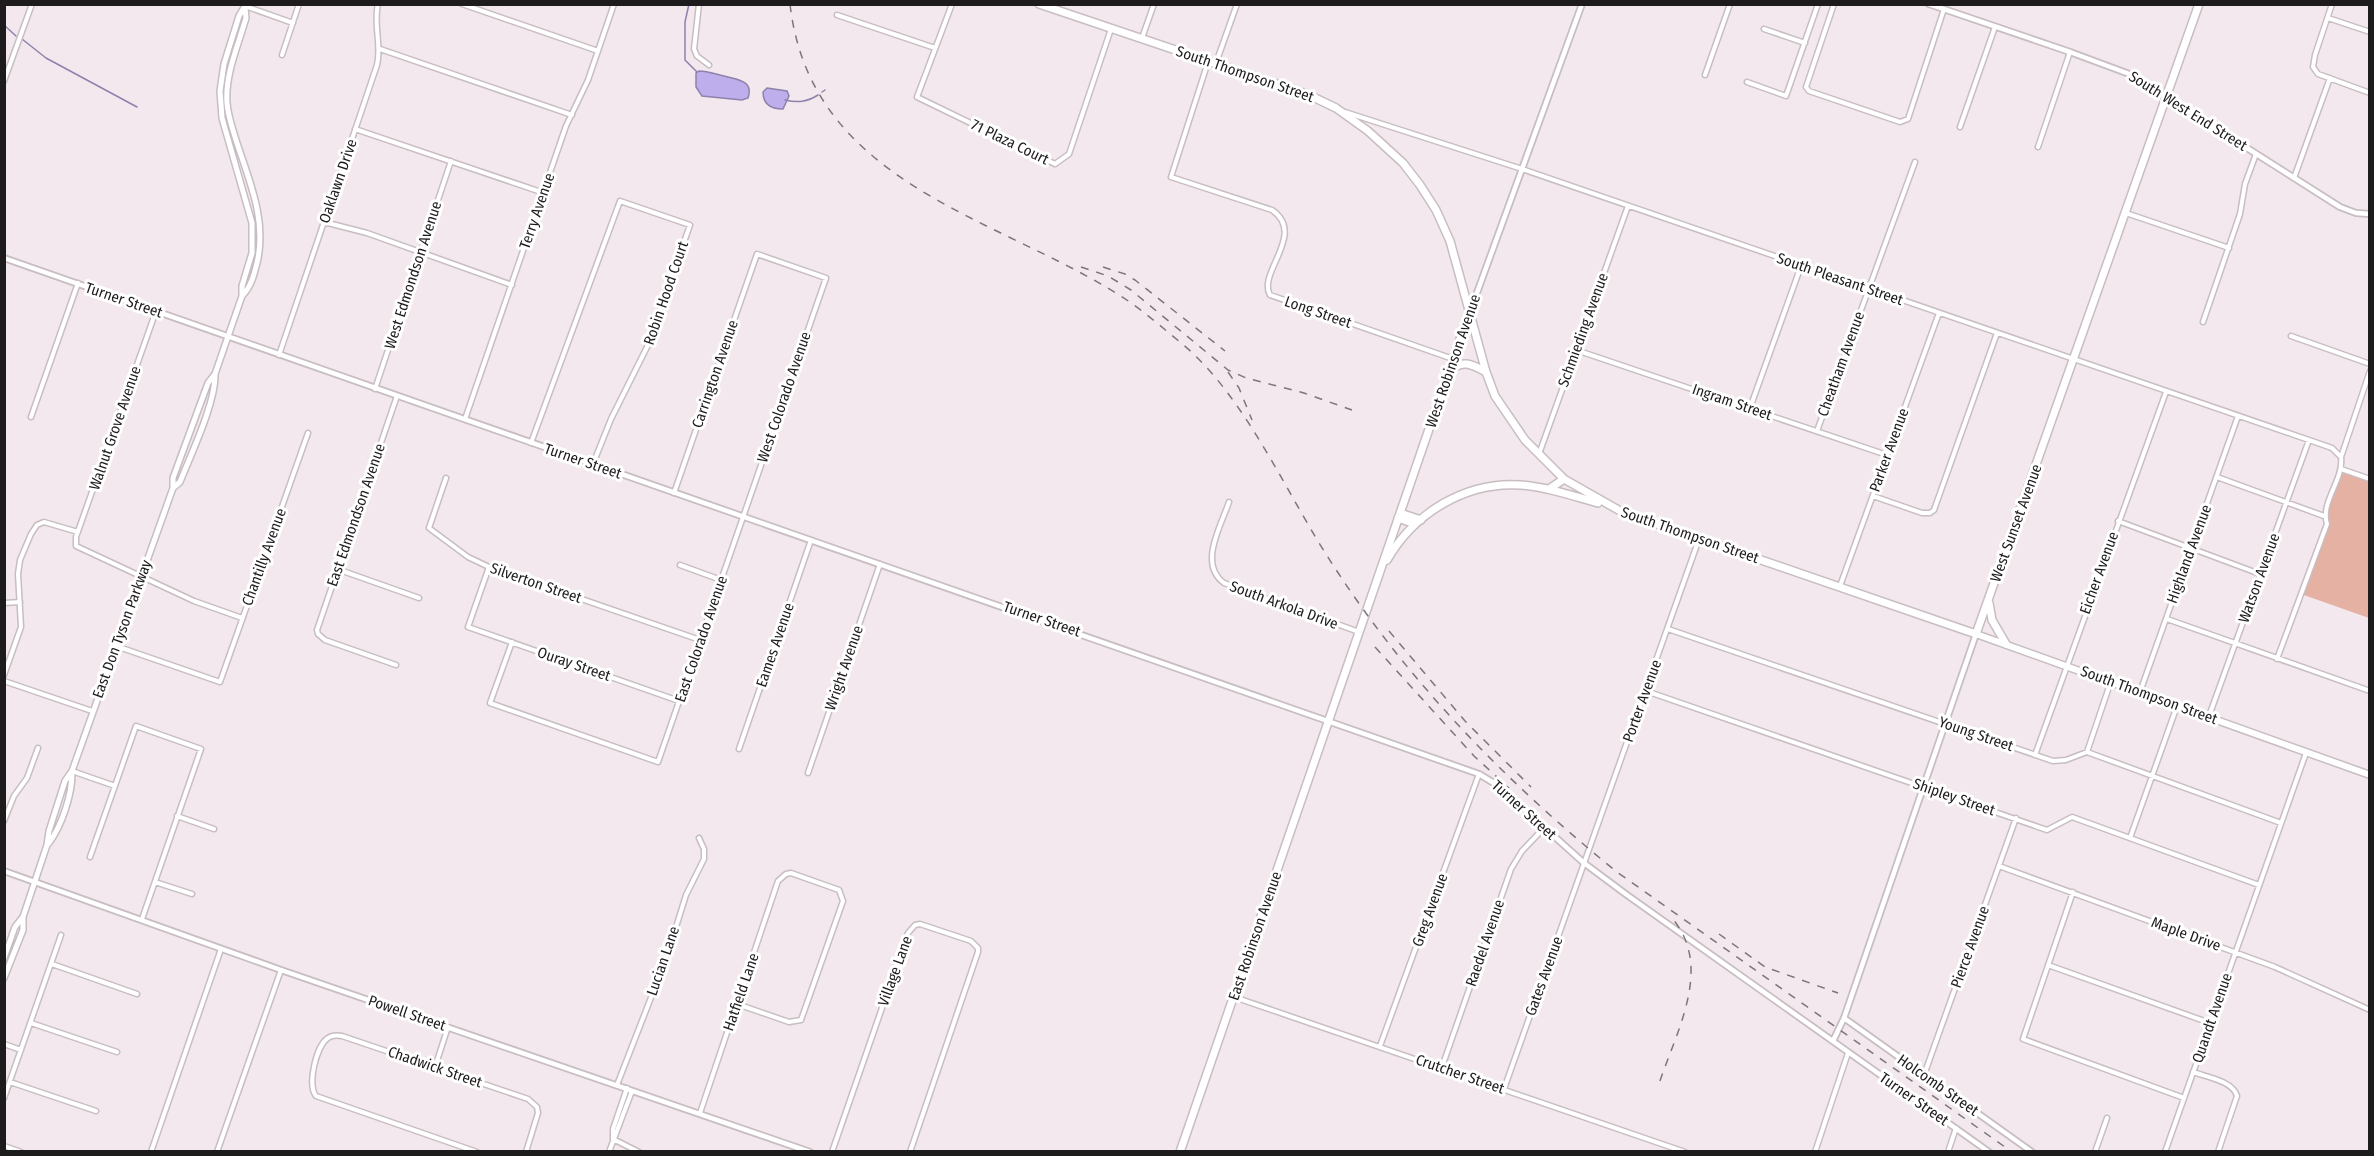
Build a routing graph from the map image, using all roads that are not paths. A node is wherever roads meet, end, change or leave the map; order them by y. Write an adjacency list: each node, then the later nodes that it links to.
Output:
1 (32, 4): 38 (street)
2 (299, 4): 22 (street)
3 (378, 4): 30 (street, Oaklawn Drive)
4 (462, 4): 31 (street)
5 (614, 4): 31 (street, Terry Avenue)
6 (699, 4): 35 (street)
7 (952, 4): 29 (street, 71 Plaza Court)
8 (1039, 4): 23 (highway, South Thompson Street)
9 (1154, 4): 27 (street)
10 (1237, 4): 34 (street)
11 (1582, 4): 50 (street, West Robinson Avenue)
12 (1730, 4): 36 (street)
13 (1818, 4): 28 (street)
14 (1834, 4): 19 (street)
15 (1929, 4): 19 (street, South West End Street)
16 (2199, 4): 41 (highway, West Sunset Avenue)
17 (2332, 4): 21 (street)
18 (246, 5): 22 (street); 71 (main road, East Don Tyson Parkway)
19 (1944, 9): 24 (street, South West End Street)
20 (837, 15): 29 (street)
21 (2328, 18): 26 (street); 37 (street)
22 (293, 23): 33 (street)
23 (1112, 27): 27 (highway, South Thompson Street); 29 (street, 71 Plaza Court)
24 (1995, 27): 32 (street, South West End Street); 44 (street)
25 (1764, 29): 28 (street)
26 (2370, 32)
27 (1142, 38): 34 (highway, South Thompson Street)
28 (1805, 43): 39 (street)
29 (934, 48)
30 (380, 49): 43 (street); 45 (street, Oaklawn Drive)
31 (598, 51): 43 (street, Terry Avenue)
32 (2070, 52): 41 (street, South West End Street); 46 (street)
33 (282, 55)
34 (1212, 62): 42 (highway, South Thompson Street); 74 (street, Long Street)
35 (709, 64)
36 (1705, 75)
37 (2330, 78): 40 (street); 51 (street)
38 (4, 81)
39 (1747, 82)
40 (2370, 93)
41 (2167, 96): 47 (street, South West End Street); 54 (highway, West Sunset Avenue)
42 (1335, 108): 50 (street, South Pleasant Street); 66 (highway, South Thompson Street)
43 (572, 115): 52 (street, Terry Avenue)
44 (1960, 127)
45 (355, 129): 48 (street); 56 (street, Oaklawn Drive)
46 (2038, 147)
47 (2256, 154): 51 (street, South West End Street); 57 (street)
48 (451, 161): 52 (street); 58 (street, West Edmondson Avenue)
49 (1915, 162): 64 (street, Cheatham Avenue)
50 (1522, 170): 53 (street, South Pleasant Street); 66 (street, West Robinson Avenue)
51 (2294, 178): 55 (street, South West End Street)
52 (544, 193): 63 (street, Terry Avenue)
53 (1628, 206): 60 (street, South Pleasant Street); 72 (street, Schmieding Avenue)
54 (2126, 213): 57 (street); 75 (highway, West Sunset Avenue)
55 (2370, 214)
56 (324, 222): 58 (street); 73 (street, Oaklawn Drive)
57 (2229, 248): 68 (street)
58 (420, 253): 63 (street); 80 (street, West Edmondson Avenue)
59 (4, 258): 62 (street, Turner Street)
60 (1802, 266): 64 (street, South Pleasant Street); 83 (street)
61 (825, 278): 101 (street, Carrington Avenue); 108 (street, West Colorado Avenue)
62 (78, 284): 65 (street, Turner Street); 85 (street)
63 (512, 285): 86 (street, Terry Avenue)
64 (1869, 289): 67 (street, South Pleasant Street); 87 (street, Cheatham Avenue)
65 (156, 311): 71 (street, Turner Street); 111 (street, Walnut Grove Avenue)
66 (1469, 313): 74 (highway, West Robinson Avenue); 77 (highway, South Thompson Street)
67 (1939, 313): 69 (street, South Pleasant Street); 92 (street, Parker Avenue)
68 (2203, 322)
69 (1997, 333): 75 (street, South Pleasant Street); 102 (street)
70 (2292, 336): 76 (street)
71 (228, 337): 73 (street, Turner Street); 121 (main road, East Don Tyson Parkway)
72 (1576, 350): 83 (street, Ingram Street); 91 (street, Schmieding Avenue)
73 (279, 355): 80 (street, Turner Street)
74 (1453, 359): 79 (highway, West Robinson Avenue)
75 (2073, 360): 81 (street, South Pleasant Street); 125 (highway, West Sunset Avenue)
76 (2370, 364)
77 (1486, 372): 79 (highway); 91 (highway, South Thompson Street)
78 (2369, 372): 93 (street)
79 (1446, 380): 106 (highway, West Robinson Avenue)
80 (375, 388): 82 (street, Turner Street)
81 (2166, 392): 84 (street, South Pleasant Street); 109 (street, Eicher Avenue)
82 (397, 396): 86 (street, Turner Street); 118 (street, East Edmondson Avenue)
83 (1750, 408): 87 (street, Ingram Street)
84 (2238, 416): 89 (street, South Pleasant Street); 96 (street, Highland Avenue)
85 (31, 417)
86 (465, 420): 90 (street, Turner Street)
87 (1817, 431): 92 (street, Ingram Street)
88 (308, 433): 128 (street, Chantilly Avenue)
89 (2309, 440): 93 (street, South Pleasant Street); 104 (street, Watson Avenue)
90 (531, 443): 94 (street, Turner Street); 94 (street, Robin Hood Court)
91 (1539, 455): 98 (highway, South Thompson Street)
92 (1887, 455): 102 (street, Parker Avenue)
93 (2341, 457): 95 (street)
94 (593, 464): 101 (street, Turner Street)
95 (2341, 469): 99 (street); 107 (street)
96 (2217, 477): 104 (street); 114 (street, Highland Avenue)
97 (446, 478): 117 (street, Silverton Street)
98 (1563, 479): 100 (highway); 105 (highway, South Thompson Street)
99 (2370, 479)
100 (1549, 489): 105 (highway); 110 (highway)
101 (674, 493): 108 (street, Turner Street)
102 (1873, 496): 123 (street, Parker Avenue)
103 (1229, 502): 131 (street, South Arkola Drive)
104 (2286, 502): 107 (street); 120 (street, Watson Avenue)
105 (1609, 506): 112 (highway, South Thompson Street)
106 (1399, 515): 110 (highway); 119 (highway, West Robinson Avenue)
107 (2324, 516): 138 (street)
108 (743, 517): 113 (street, Turner Street); 122 (street, East Colorado Avenue)
109 (2118, 521): 114 (street); 140 (street, Eicher Avenue)
110 (1418, 522): 119 (highway)
111 (78, 532): 121 (street, Walnut Grove Avenue); 126 (street)
112 (1700, 538): 123 (highway, South Thompson Street); 130 (street, Porter Avenue)
113 (811, 540): 115 (street, Turner Street); 154 (street, Eames Avenue)
114 (2191, 549): 120 (street); 129 (street, Highland Avenue)
115 (880, 564): 151 (street, Turner Street); 159 (street, Wright Avenue)
116 (680, 566): 122 (street)
117 (489, 567): 133 (street, Silverton Street); 134 (street, Ouray Street)
118 (337, 569): 124 (street); 139 (street, East Edmondson Avenue)
119 (1380, 573): 131 (highway, West Robinson Avenue)
120 (2260, 574): 136 (street, Watson Avenue)
121 (142, 575): 128 (street); 137 (main road, East Don Tyson Parkway)
122 (721, 580): 133 (street, East Colorado Avenue)
123 (1840, 586): 132 (highway, South Thompson Street)
124 (419, 598)
125 (1988, 600): 132 (highway, West Sunset Avenue); 135 (highway)
126 (20, 602): 127 (street); 141 (street)
127 (4, 603)
128 (242, 618): 137 (street, Chantilly Avenue)
129 (2166, 618): 136 (street); 146 (street, Highland Avenue)
130 (1668, 628): 144 (street, Porter Avenue); 152 (street, Young Street)
131 (1360, 632): 151 (highway, West Robinson Avenue)
132 (1976, 634): 135 (main road, South Thompson Street); 152 (street, West Sunset Avenue)
133 (700, 640): 147 (street, East Colorado Avenue)
134 (512, 642): 147 (street, Ouray Street); 147 (street, East Colorado Avenue)
135 (2006, 644): 140 (main road, South Thompson Street)
136 (2235, 644): 138 (street); 150 (street, Watson Avenue)
137 (116, 646): 149 (main road, East Don Tyson Parkway)
138 (2277, 659): 145 (street)
139 (396, 665)
140 (2066, 665): 143 (main road, South Thompson Street); 157 (street, Eicher Avenue)
141 (4, 675)
142 (4, 681): 149 (street)
143 (2111, 681): 146 (main road, South Thompson Street); 155 (street)
144 (1646, 691): 164 (street, Shipley Street); 174 (street, Porter Avenue)
145 (2370, 691)
146 (2140, 692): 148 (main road, South Thompson Street)
147 (679, 700)
148 (2177, 705): 150 (main road, South Thompson Street); 161 (street)
149 (92, 711): 158 (main road, East Don Tyson Parkway)
150 (2209, 716): 156 (main road, South Thompson Street)
151 (1330, 721): 160 (street, Turner Street); 193 (highway, East Robinson Avenue)
152 (1945, 723): 157 (street, Young Street); 164 (street, West Sunset Avenue)
153 (38, 747): 167 (street)
154 (740, 749)
155 (2086, 752): 157 (street, Young Street); 161 (street)
156 (2306, 752): 162 (main road, South Thompson Street); 168 (street)
157 (2035, 755)
158 (72, 771): 163 (street); 177 (main road, East Don Tyson Parkway)
159 (808, 773)
160 (1479, 774): 169 (street, Turner Street); 202 (street, Greg Avenue)
161 (2152, 775): 168 (street); 172 (street)
162 (2370, 775)
163 (115, 786): 165 (street); 173 (street)
164 (1923, 786): 166 (street, Shipley Street); 196 (street, West Sunset Avenue)
165 (177, 816): 170 (street); 178 (street)
166 (2016, 818): 172 (street, Shipley Street); 175 (street, Pierce Avenue)
167 (4, 821)
168 (2282, 823): 179 (street, Quandt Avenue)
169 (1544, 828): 174 (street, Turner Street); 207 (street, Raedel Avenue)
170 (214, 829)
171 (699, 838): 211 (street, Lucian Lane)
172 (2130, 838): 179 (street, Shipley Street)
173 (90, 857)
174 (1584, 863): 200 (street, Turner Street); 213 (street, Gates Avenue)
175 (1999, 866): 180 (street, Maple Drive); 209 (street, Pierce Avenue)
176 (4, 871): 177 (street, Powell Street)
177 (35, 882): 182 (main road, East Don Tyson Parkway); 183 (street, Powell Street)
178 (155, 882): 181 (street); 183 (street)
179 (2259, 885): 186 (street, Quandt Avenue)
180 (2073, 892): 186 (street, Maple Drive); 189 (street)
181 (192, 894)
182 (23, 917): 187 (main road, East Don Tyson Parkway); 191 (main road, East Don Tyson Parkway)
183 (142, 919): 185 (street, Powell Street)
184 (61, 935): 188 (street)
185 (221, 949): 190 (street, Powell Street); 225 (street)
186 (2235, 952): 195 (street, Maple Drive); 198 (street, Quandt Avenue)
187 (4, 958)
188 (52, 964): 192 (street); 197 (street)
189 (2048, 965): 198 (street); 216 (street)
190 (281, 970): 199 (street, Powell Street); 226 (street)
191 (4, 978)
192 (137, 994)
193 (1234, 997): 202 (street, Crutcher Street); 234 (highway, East Robinson Avenue)
194 (737, 1004): 194 (street, Hatfield Lane); 218 (street, Hatfield Lane)
195 (2370, 1011)
196 (1844, 1018): 200 (street, West Sunset Avenue); 209 (street, Holcomb Street)
197 (31, 1023): 203 (street); 204 (street)
198 (2210, 1023): 208 (street, Quandt Avenue)
199 (448, 1027): 206 (street); 211 (street, Powell Street)
200 (1833, 1041): 205 (street, Turner Street)
201 (4, 1044): 203 (street)
202 (1380, 1046): 207 (street, Crutcher Street)
203 (21, 1050): 210 (street)
204 (117, 1052)
205 (1848, 1053): 220 (street, Turner Street); 235 (street)
206 (435, 1067): 227 (street, Chadwick Street); 228 (street, Chadwick Street)
207 (1442, 1068): 213 (street, Crutcher Street)
208 (2193, 1072): 216 (street, Quandt Avenue); 241 (street)
209 (1923, 1076): 238 (street, Holcomb Street)
210 (10, 1082): 215 (street); 217 (street)
211 (617, 1085): 212 (street, Powell Street)
212 (627, 1088): 214 (street, Powell Street); 221 (street)
213 (1504, 1089): 223 (street, Crutcher Street)
214 (633, 1090): 218 (street, Powell Street); 221 (street)
215 (4, 1098)
216 (2184, 1098): 240 (street, Quandt Avenue)
217 (96, 1111)
218 (700, 1113): 231 (street, Powell Street)
219 (2108, 1118): 239 (street)
220 (1956, 1128): 236 (street); 237 (street, Turner Street)
221 (613, 1139): 229 (street); 230 (street)
222 (4, 1146): 224 (street)
223 (1683, 1151)
224 (21, 1152)
225 (151, 1152)
226 (217, 1152)
227 (477, 1152)
228 (526, 1152)
229 (609, 1152)
230 (639, 1152)
231 (810, 1152)
232 (832, 1152): 233 (street, Village Lane)
233 (910, 1152)
234 (1180, 1152)
235 (1815, 1152)
236 (1948, 1152)
237 (1989, 1152)
238 (2032, 1152)
239 (2095, 1152)
240 (2165, 1152)
241 (2218, 1152)

